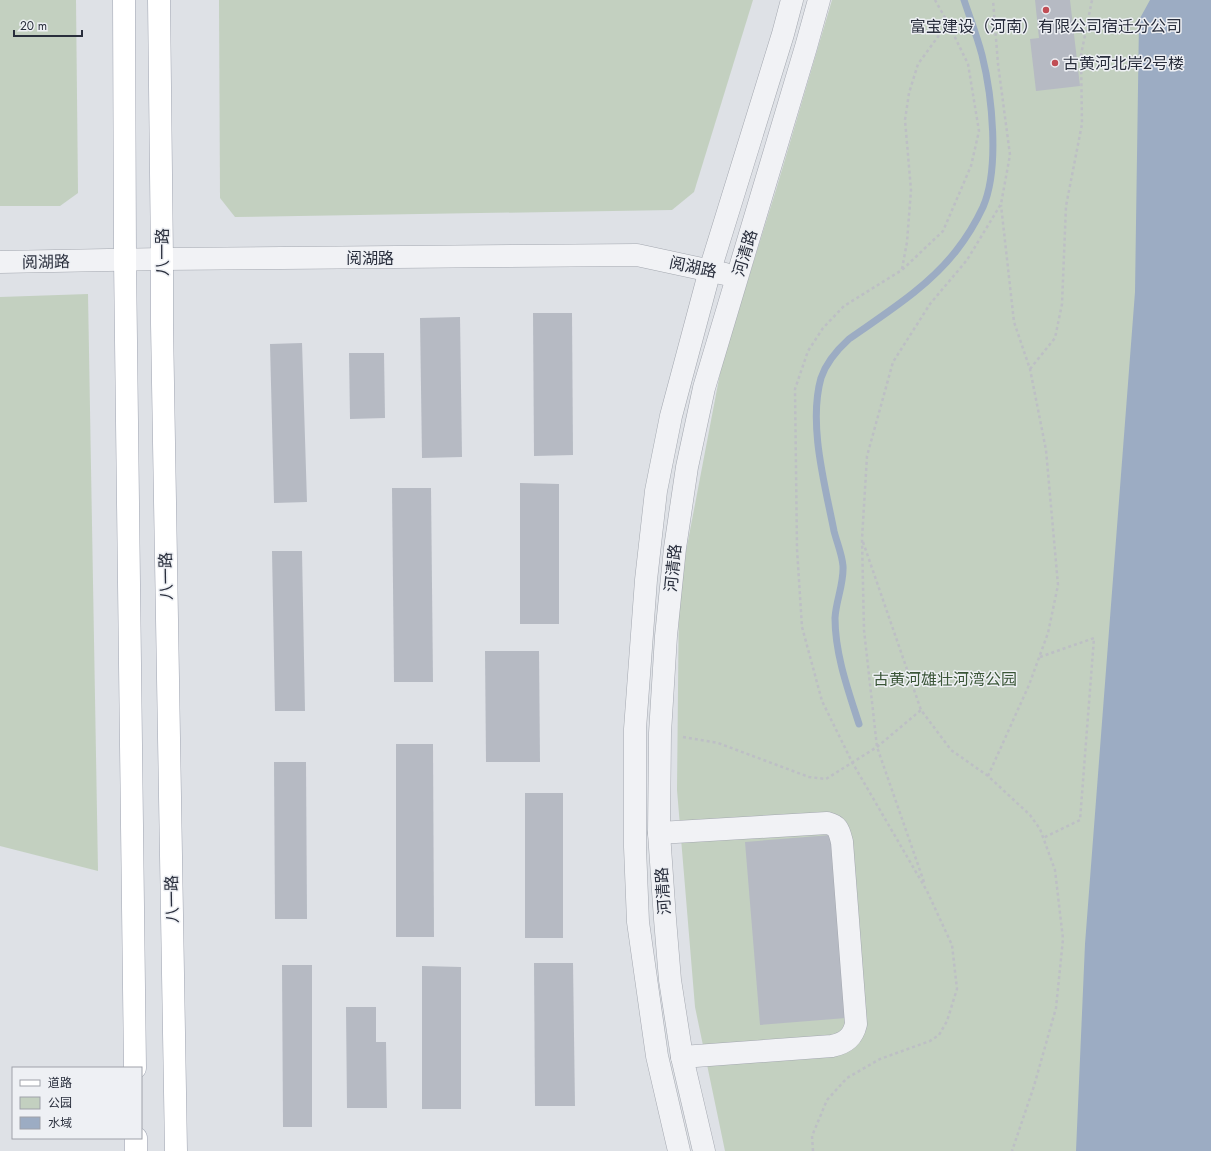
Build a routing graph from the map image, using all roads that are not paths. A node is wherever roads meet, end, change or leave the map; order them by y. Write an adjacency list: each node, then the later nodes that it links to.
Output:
1 (124, 0): 6 (main road)
2 (159, 0): 5 (main road, 八一路)
3 (792, 0): 8 (street, 河清路)
4 (819, 0): 9 (street, 河清路)
5 (162, 259): 6 (street, 阅湖路); 8 (street, 阅湖路); 15 (main road, 八一路)
6 (125, 260): 7 (street, 阅湖路); 12 (main road)
7 (0, 262)
8 (710, 270): 9 (street, 阅湖路); 16 (street, 河清路)
9 (738, 277): 10 (street, 河清路)
10 (659, 833): 11 (street, 河清路); 11 (street)
11 (682, 1057): 17 (street, 河清路)
12 (135, 1067)
13 (136, 1139): 14 (main road)
14 (136, 1151)
15 (176, 1151)
16 (679, 1151)
17 (704, 1151)

